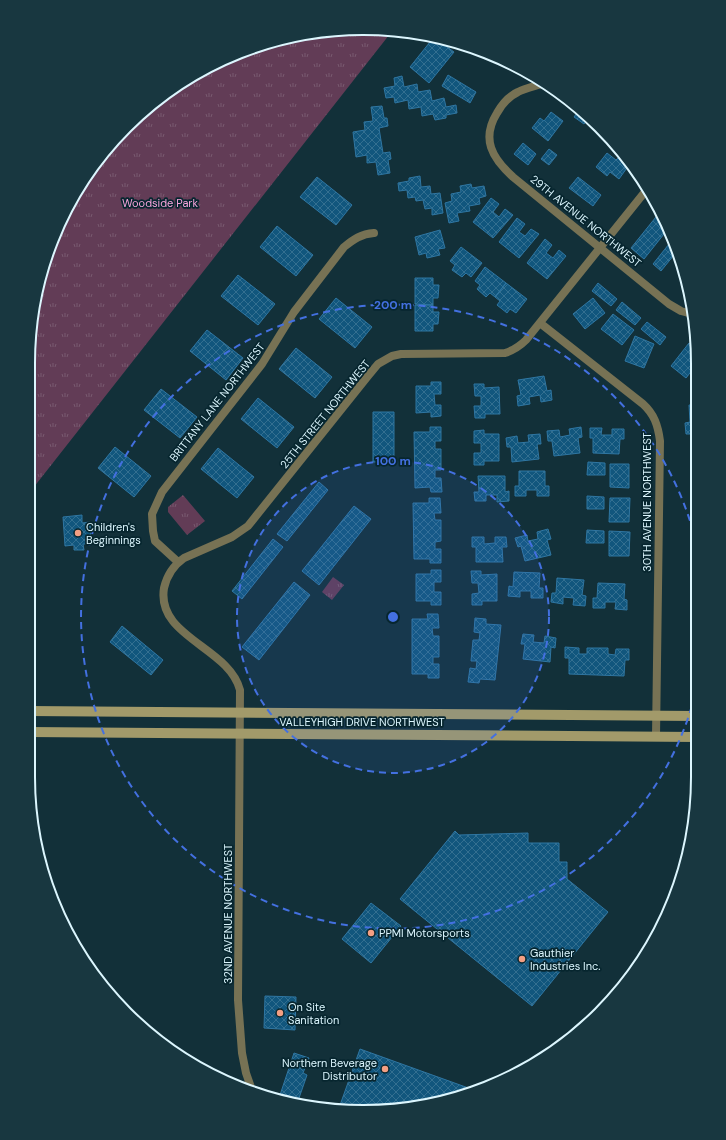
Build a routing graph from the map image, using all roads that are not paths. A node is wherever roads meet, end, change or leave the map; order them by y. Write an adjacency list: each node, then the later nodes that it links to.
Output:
1 (537, 85): 4 (street, 29TH AVENUE NORTHWEST)
2 (644, 193): 4 (street, 25TH STREET NORTHWEST)
3 (374, 233): 7 (street, BRITTANY LANE NORTHWEST)
4 (600, 247): 5 (street, 29TH AVENUE NORTHWEST); 6 (street, 25TH STREET NORTHWEST)
5 (687, 313)
6 (540, 323): 7 (street, 25TH STREET NORTHWEST); 10 (street, 30TH AVENUE NORTHWEST)
7 (178, 562): 9 (street, 25TH STREET NORTHWEST)
8 (35, 711): 9 (main road, VALLEYHIGH DRIVE NORTHWEST)
9 (241, 712): 10 (main road, VALLEYHIGH DRIVE NORTHWEST); 13 (street, 25TH STREET NORTHWEST)
10 (656, 716): 11 (main road, VALLEYHIGH DRIVE NORTHWEST); 14 (street, 30TH AVENUE NORTHWEST)
11 (691, 716)
12 (35, 732): 13 (main road, VALLEYHIGH DRIVE NORTHWEST)
13 (240, 733): 14 (main road, VALLEYHIGH DRIVE NORTHWEST); 16 (street, 32ND AVENUE NORTHWEST)
14 (656, 736): 15 (main road, VALLEYHIGH DRIVE NORTHWEST)
15 (691, 737)
16 (250, 1085)

